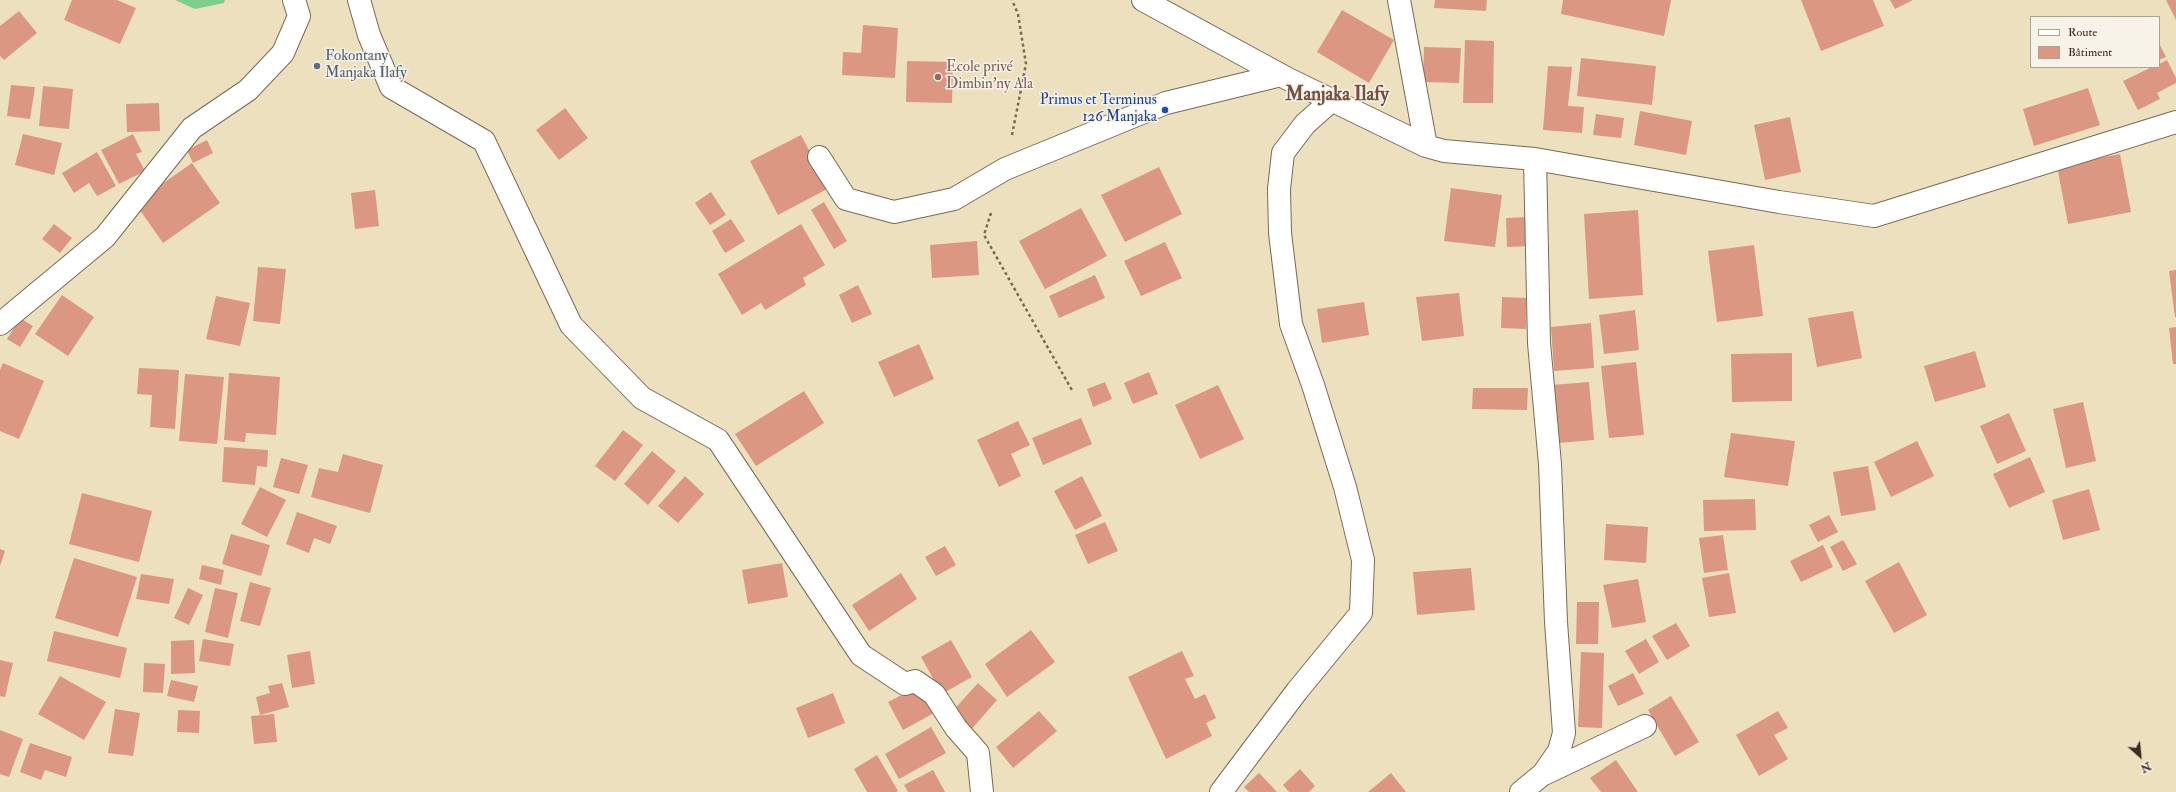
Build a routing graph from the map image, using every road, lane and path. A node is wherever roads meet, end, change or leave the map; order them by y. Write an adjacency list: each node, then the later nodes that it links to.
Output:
1 (294, 0): 13 (street)
2 (359, 0): 17 (street)
3 (1012, 0): 12 (path)
4 (1143, 0): 6 (street)
5 (1399, 0): 9 (street)
6 (1281, 75): 7 (street); 12 (street)
7 (1332, 100): 9 (street); 18 (street)
8 (2176, 122): 11 (street)
9 (1426, 146): 11 (street)
10 (819, 157): 12 (street)
11 (1535, 159): 16 (street)
12 (1005, 169): 14 (path)
13 (0, 324)
14 (1073, 392)
15 (1645, 726): 16 (street)
16 (1543, 774): 19 (street)
17 (982, 792)
18 (1221, 792)
19 (1521, 792)

